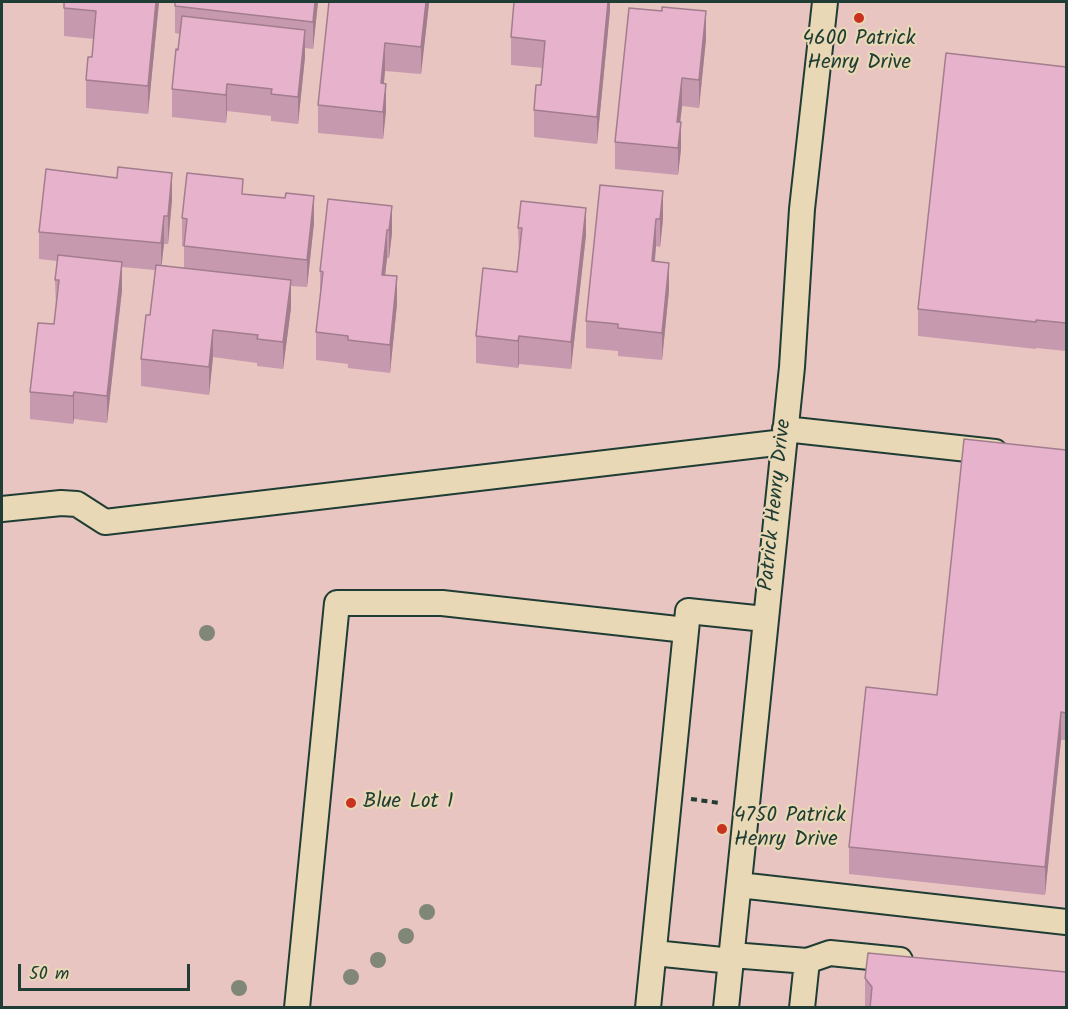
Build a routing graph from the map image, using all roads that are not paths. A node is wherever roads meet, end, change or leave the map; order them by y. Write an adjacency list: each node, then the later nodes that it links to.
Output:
1 (825, 2): 2 (street, Patrick Henry Drive)
2 (785, 435): 3 (street); 4 (street); 5 (street, Patrick Henry Drive)
3 (1012, 453)
4 (2, 509)
5 (765, 619): 6 (street); 7 (street, Patrick Henry Drive)
6 (686, 630): 9 (street); 13 (street)
7 (739, 885): 8 (street); 10 (street, Patrick Henry Drive)
8 (1066, 922)
9 (654, 953): 10 (street); 14 (street)
10 (732, 958): 11 (street); 15 (street, Patrick Henry Drive)
11 (807, 961): 12 (street); 16 (street)
12 (925, 963)
13 (297, 1008)
14 (648, 1008)
15 (726, 1008)
16 (802, 1008)

